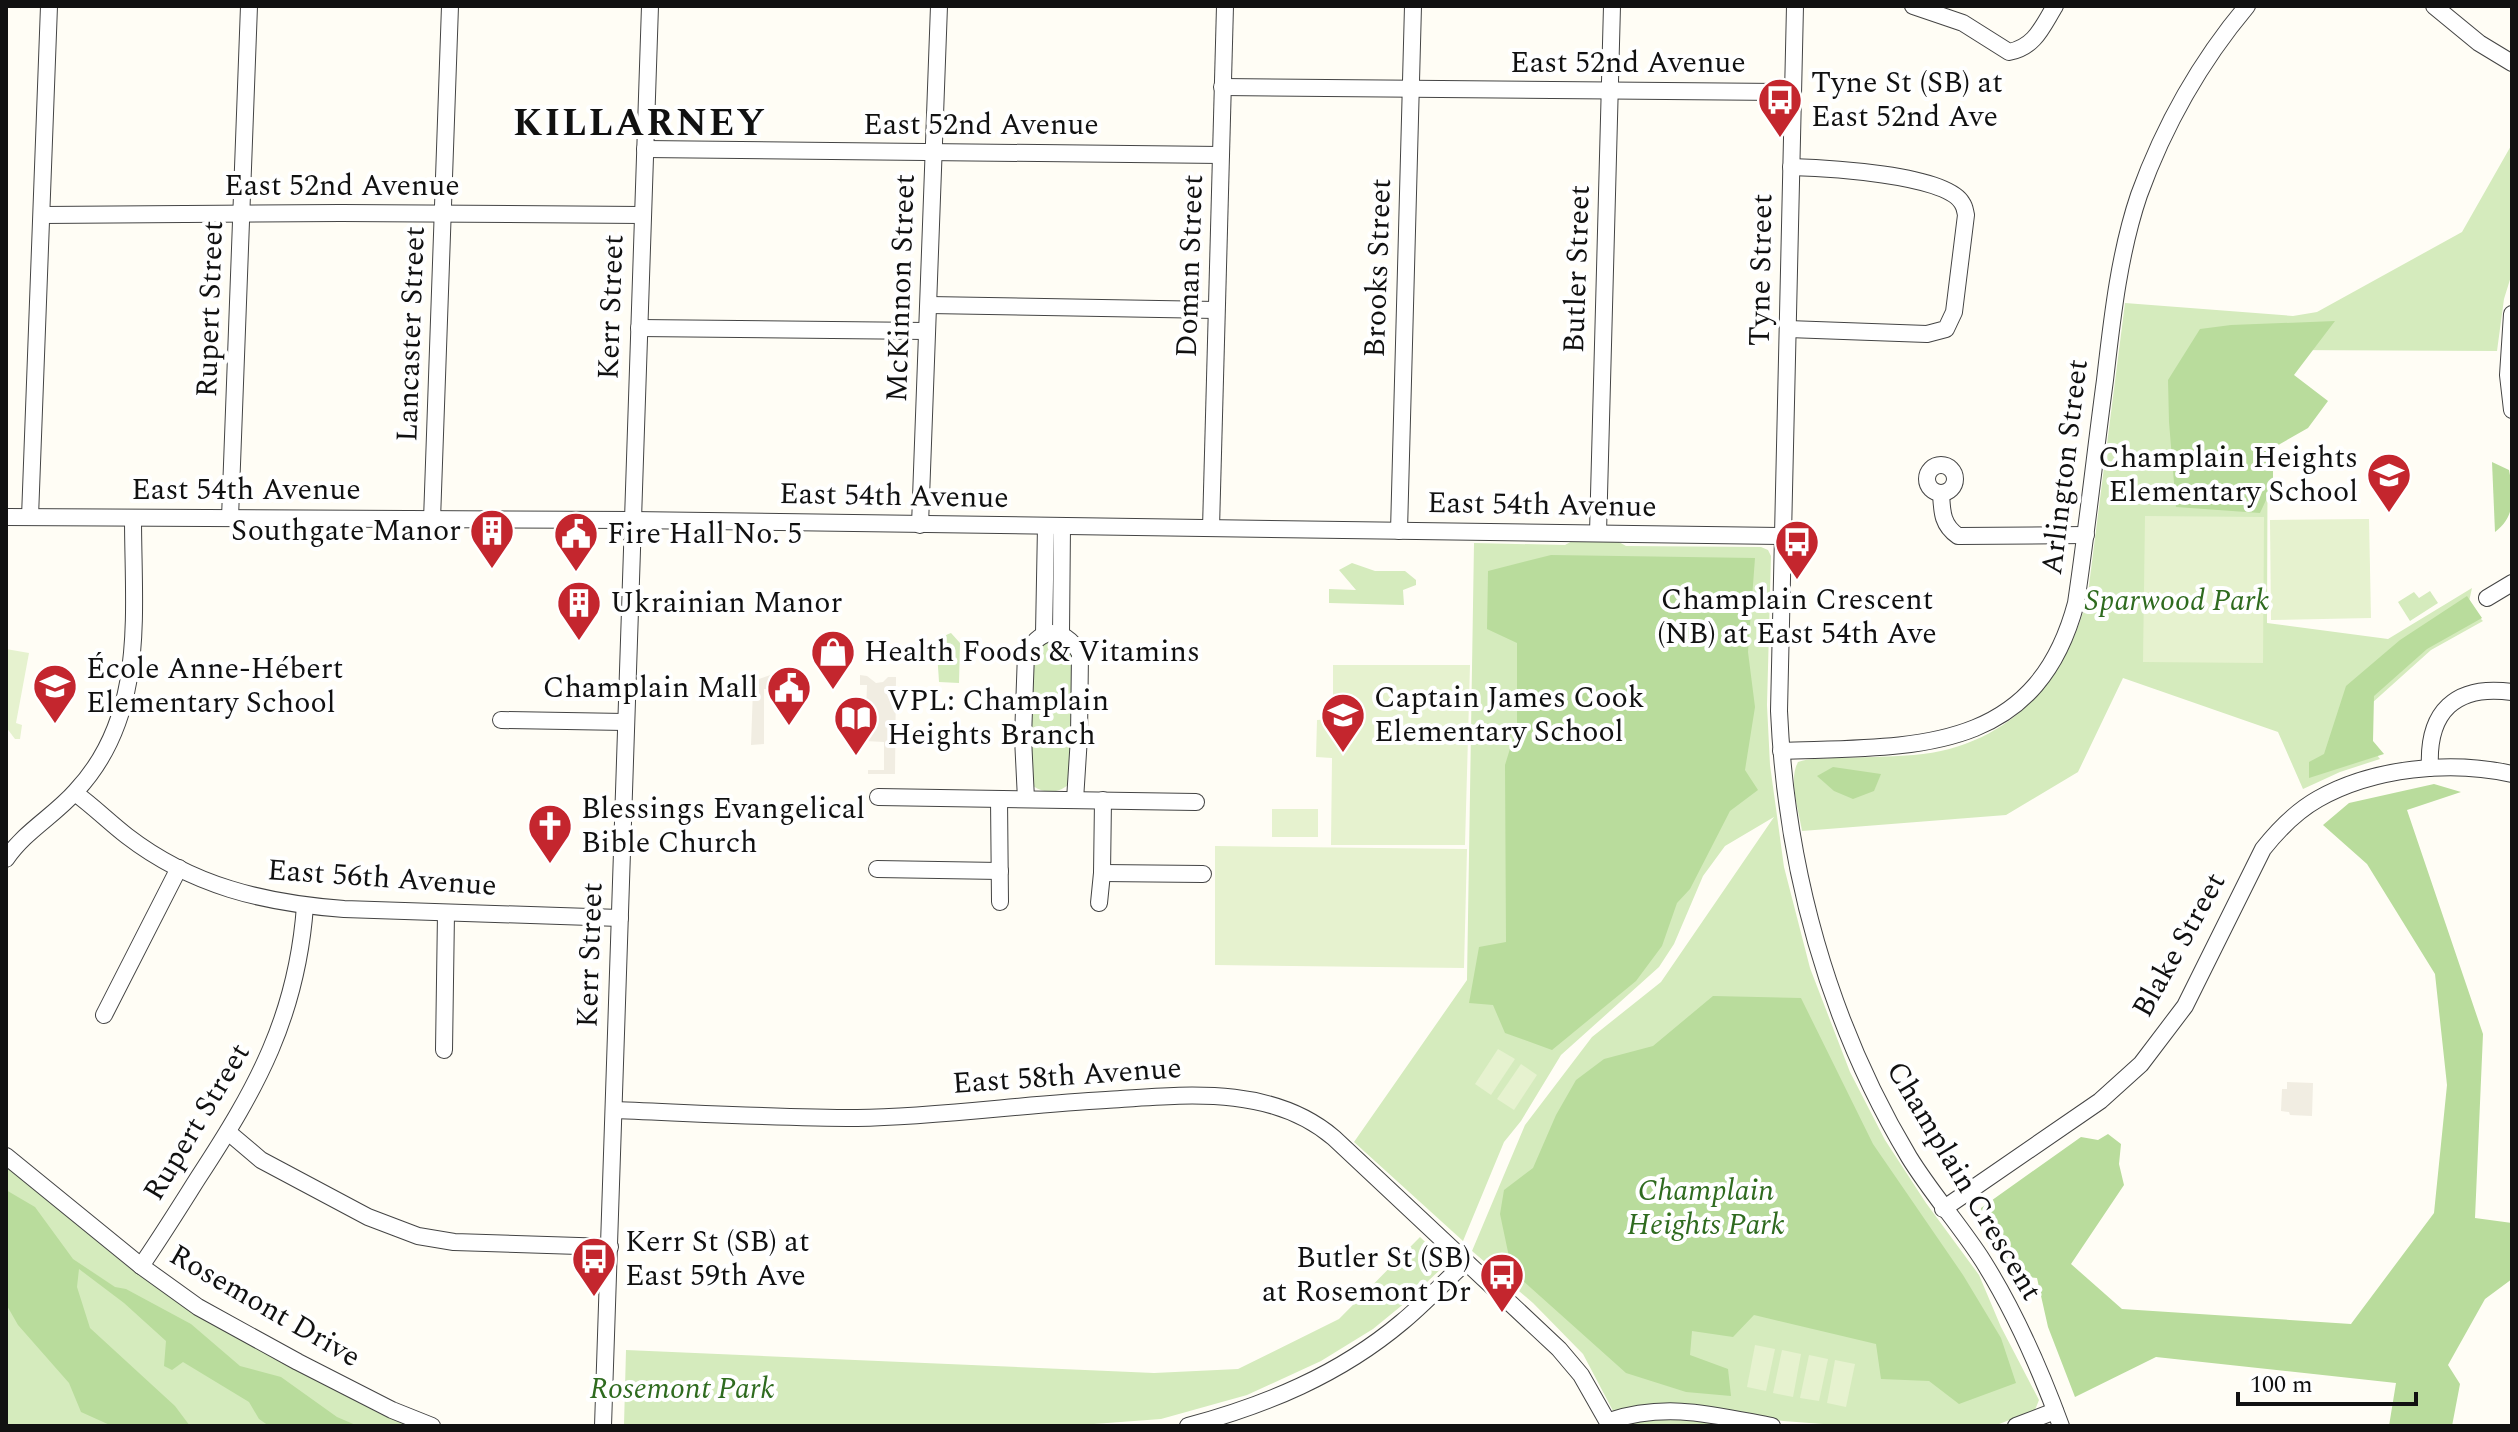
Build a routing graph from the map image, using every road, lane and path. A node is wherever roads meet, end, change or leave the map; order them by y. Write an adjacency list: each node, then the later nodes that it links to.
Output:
1 (49, 6): 25 (street)
2 (249, 6): 23 (street, Rupert Street)
3 (450, 6): 24 (street, Lancaster Street)
4 (650, 6): 19 (street, Kerr Street)
5 (939, 6): 20 (street, McKinnon Street)
6 (1225, 6): 15 (street, Doman Street)
7 (1413, 6): 16 (street, Brooks Street)
8 (1612, 6): 17 (street, Butler Street)
9 (1795, 6): 18 (street, Tyne Street)
10 (1913, 6): 11 (street)
11 (2055, 6)
12 (2247, 6): 46 (street, Arlington Street)
13 (2434, 6): 14 (street)
14 (2512, 63)
15 (1222, 87): 16 (street, East 52nd Avenue); 21 (street, Doman Street)
16 (1411, 89): 17 (street, East 52nd Avenue); 44 (street, Brooks Street)
17 (1610, 91): 18 (street, East 52nd Avenue); 45 (street, Butler Street)
18 (1793, 92): 22 (street, Tyne Street)
19 (645, 149): 20 (street, East 52nd Avenue); 26 (street, Kerr Street)
20 (934, 153): 21 (street, East 52nd Avenue); 27 (street, McKinnon Street)
21 (1221, 155): 28 (street, Doman Street)
22 (1791, 167): 31 (street, Tyne Street); 31 (street)
23 (241, 214): 24 (street, East 52nd Avenue); 25 (street, East 52nd Avenue); 38 (street, Rupert Street)
24 (443, 214): 26 (street, East 52nd Avenue); 39 (street, Lancaster Street)
25 (42, 215): 36 (street)
26 (642, 215): 30 (street, Kerr Street)
27 (929, 305): 28 (street); 32 (street, McKinnon Street)
28 (1216, 310): 43 (street, Doman Street)
29 (2512, 314): 33 (street)
30 (639, 328): 32 (street); 40 (street, Kerr Street)
31 (1788, 329): 47 (street, Tyne Street)
32 (926, 331): 41 (street, McKinnon Street)
33 (2512, 410)
34 (1941, 493): 46 (street)
35 (6, 517): 36 (street, East 54th Avenue)
36 (30, 517): 37 (street, East 54th Avenue)
37 (133, 518): 38 (street, East 54th Avenue); 57 (street)
38 (230, 518): 39 (street, East 54th Avenue)
39 (432, 520): 40 (street, East 54th Avenue)
40 (632, 520): 41 (street, East 54th Avenue); 53 (street, Kerr Street)
41 (920, 525): 42 (street, East 54th Avenue)
42 (1054, 526): 43 (street, East 54th Avenue); 50 (street)
43 (1211, 528): 44 (street, East 54th Avenue)
44 (1399, 531): 45 (street, East 54th Avenue)
45 (1598, 533): 47 (street, East 54th Avenue)
46 (2086, 535): 54 (street, Arlington Street)
47 (1782, 536): 54 (street, Champlain Crescent)
48 (2512, 583): 49 (street)
49 (2487, 598)
50 (1052, 633): 60 (street); 61 (street)
51 (2512, 692): 55 (street)
52 (501, 720): 53 (street)
53 (625, 722): 74 (street, Kerr Street)
54 (1781, 751): 80 (street, Champlain Crescent)
55 (2430, 768): 56 (street, Blake Street); 80 (street, Blake Street)
56 (2512, 774)
57 (75, 793): 64 (street); 65 (street, East 56th Avenue)
58 (878, 797): 59 (street)
59 (999, 799): 60 (street); 67 (street)
60 (1026, 799): 61 (street)
61 (1075, 800): 62 (street)
62 (1103, 800): 63 (street); 68 (street)
63 (1196, 802)
64 (6, 859)
65 (179, 868): 72 (street, East 56th Avenue); 75 (street)
66 (877, 869): 67 (street)
67 (1000, 871): 70 (street)
68 (1102, 873): 69 (street); 71 (street)
69 (1203, 874)
70 (1000, 902)
71 (1099, 903)
72 (305, 906): 73 (street, East 56th Avenue); 78 (street, Rupert Street)
73 (446, 913): 74 (street, East 56th Avenue); 76 (street)
74 (620, 918): 77 (street, Kerr Street)
75 (104, 1015)
76 (444, 1050)
77 (614, 1110): 81 (street, Kerr Street); 82 (street, East 58th Avenue)
78 (228, 1132): 81 (street); 83 (street, Rupert Street)
79 (6, 1156): 83 (street, Rosemont Drive)
80 (1943, 1209): 84 (street, Champlain Crescent)
81 (610, 1247): 87 (street, Kerr Street)
82 (1465, 1263): 85 (street); 88 (street)
83 (141, 1266): 86 (street, Rosemont Drive)
84 (2058, 1418): 90 (street)
85 (1609, 1424): 89 (street)
86 (432, 1426)
87 (603, 1426)
88 (1188, 1426)
89 (1772, 1426)
90 (2016, 1426)

